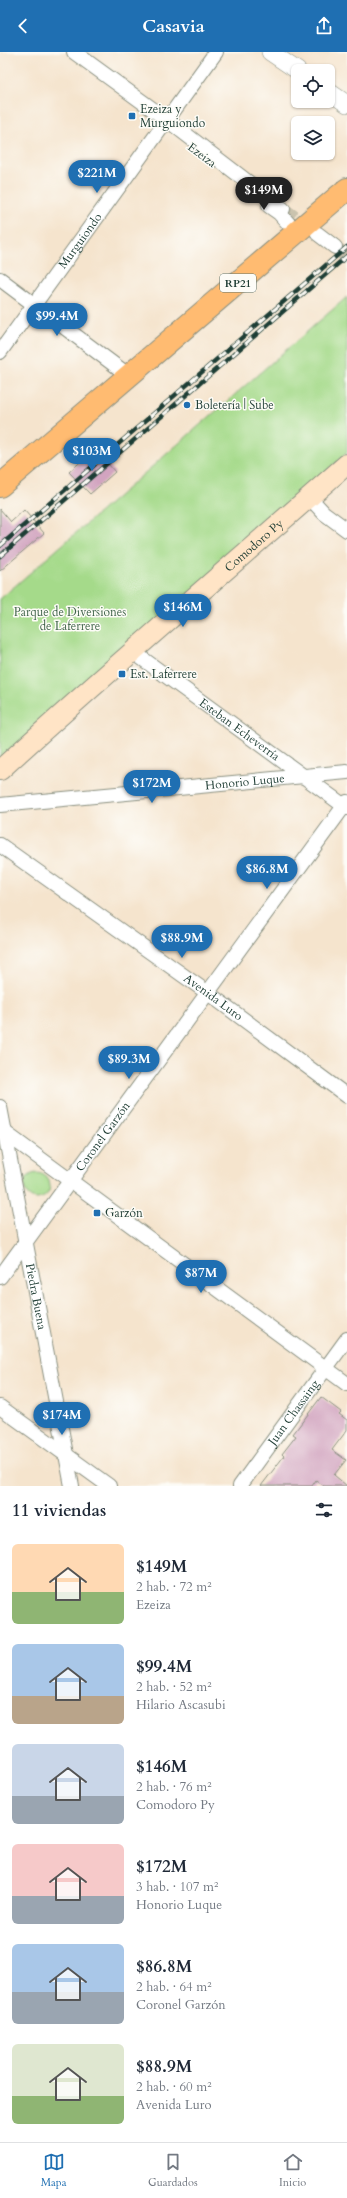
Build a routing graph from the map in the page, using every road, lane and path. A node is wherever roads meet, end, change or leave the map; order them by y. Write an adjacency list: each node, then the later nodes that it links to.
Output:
1 (74, 52): 7 (street, Ezeiza)
2 (216, 52): 7 (street, Murguiondo)
3 (270, 52): 4 (street)
4 (291, 66)
5 (335, 96): 6 (street)
6 (347, 104)
7 (166, 119): 9 (street, Ezeiza); 10 (street, Ezeiza); 13 (street, Murguiondo)
8 (347, 189): 10 (main road, RP21)
9 (283, 209)
10 (307, 234): 11 (street, Ezeiza); 15 (main road, RP21)
11 (335, 248)
12 (0, 279): 13 (street)
13 (34, 304): 14 (street, Murguiondo); 15 (street)
14 (0, 352)
15 (128, 376): 17 (main road, RP21)
16 (347, 464): 18 (main road, Comodoro Py)
17 (0, 486)
18 (309, 497): 19 (street); 20 (main road, Comodoro Py)
19 (347, 530)
20 (132, 651): 21 (main road, Comodoro Py); 23 (street, Esteban Echeverría)
21 (0, 770)
22 (347, 772): 23 (street, Honorio Luque)
23 (301, 776): 24 (street, Honorio Luque); 25 (street, Esteban Echeverría)
24 (0, 805)
25 (346, 805): 27 (street, Coronel Garzón)
26 (0, 845): 27 (street, Avenida Luro)
27 (208, 993): 28 (street, Avenida Luro); 31 (street, Coronel Garzón)
28 (347, 1096)
29 (0, 1107): 30 (street, Piedra Buena)
30 (2, 1130): 31 (street); 32 (street, Piedra Buena)
31 (71, 1182): 32 (street, Coronel Garzón); 35 (street)
32 (24, 1244): 33 (street, Coronel Garzón); 38 (street, Piedra Buena)
33 (0, 1277)
34 (347, 1339): 35 (street, Juan Chassaing)
35 (325, 1368): 36 (street); 41 (street, Juan Chassaing)
36 (347, 1384)
37 (0, 1407): 38 (street)
38 (65, 1454): 39 (street, Piedra Buena); 40 (street)
39 (72, 1486)
40 (109, 1486)
41 (240, 1486)

